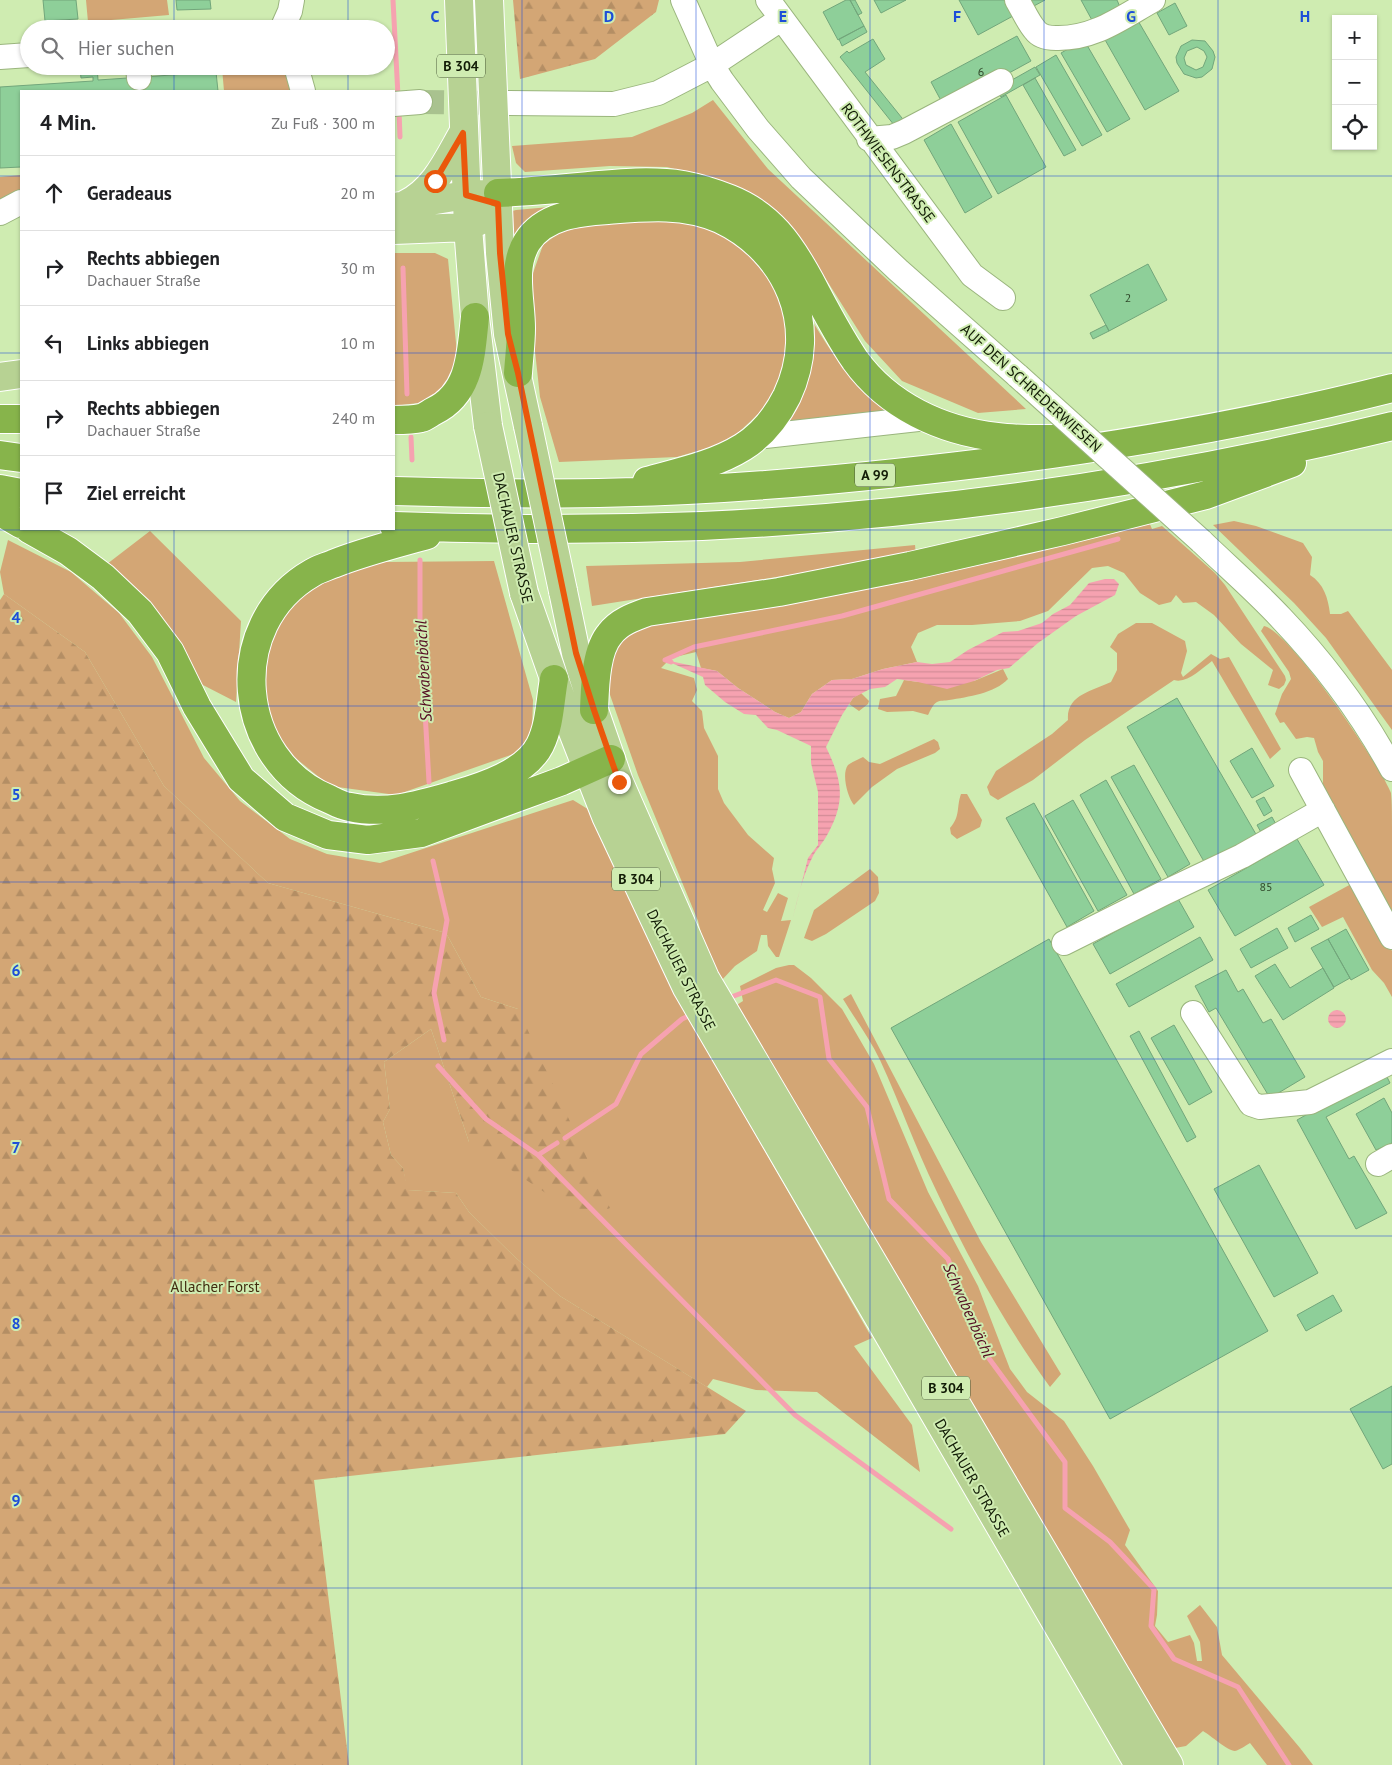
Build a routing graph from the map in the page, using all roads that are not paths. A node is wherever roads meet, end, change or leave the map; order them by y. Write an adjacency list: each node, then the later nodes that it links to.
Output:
1 (292, 0): 8 (street)
2 (459, 0): 18 (main road, DACHAUER STRASSE / B 304)
3 (489, 0): 21 (main road, DACHAUER STRASSE / B 304)
4 (683, 0): 11 (street, AUF DEN SCHREDERWIESEN)
5 (1017, 0): 6 (street)
6 (1153, 0)
7 (774, 9): 11 (street, ROTHWIESENSTRASSE); 19 (street, ROTHWIESENSTRASSE)
8 (286, 20)
9 (20, 56): 10 (street)
10 (0, 57)
11 (712, 65): 16 (street, ROTHWIESENSTRASSE); 53 (street, AUF DEN SCHREDERWIESEN, bridge)
12 (299, 75): 14 (street)
13 (1001, 81): 19 (street)
14 (303, 90)
15 (420, 102): 17 (street)
16 (507, 103)
17 (395, 104)
18 (463, 133): 20 (main road, DACHAUER STRASSE / B 304); 24 (main road)
19 (869, 139): 26 (street, ROTHWIESENSTRASSE)
20 (466, 195): 21 (main road); 24 (main road); 25 (main road, DACHAUER STRASSE / B 304)
21 (498, 199): 25 (main road); 28 (main road, DACHAUER STRASSE / B 304); 32 (highway)
22 (20, 203): 23 (street)
23 (0, 213)
24 (396, 214): 25 (main road)
25 (468, 227): 27 (main road, DACHAUER STRASSE / B 304)
26 (1003, 298)
27 (475, 317): 35 (highway); 50 (main road, DACHAUER STRASSE / B 304, bridge)
28 (518, 373): 37 (highway); 51 (main road, DACHAUER STRASSE / B 304, bridge)
29 (20, 374): 30 (main road)
30 (0, 377)
31 (1392, 388): 38 (highway, A 99)
32 (927, 418): 37 (street); 38 (highway)
33 (0, 419): 34 (highway)
34 (20, 419)
35 (395, 420)
36 (1391, 426): 48 (highway); 51 (highway)
37 (756, 437): 43 (highway)
38 (1137, 442): 43 (highway, A 99)
39 (0, 455): 40 (highway)
40 (20, 458)
41 (0, 489): 44 (highway)
42 (395, 491): 43 (highway, A 99)
43 (612, 492)
44 (20, 493)
45 (0, 512): 46 (highway)
46 (20, 523)
47 (395, 526): 48 (highway)
48 (454, 528): 50 (highway)
49 (31, 530): 52 (highway)
50 (554, 679): 52 (main road, DACHAUER STRASSE / B 304)
51 (594, 710): 52 (main road, DACHAUER STRASSE / B 304)
52 (599, 764): 59 (main road, DACHAUER STRASSE / B 304)
53 (1392, 769)
54 (1301, 770): 55 (street)
55 (1323, 810): 56 (street); 57 (street)
56 (1392, 936)
57 (1064, 943)
58 (1193, 1013): 60 (street)
59 (716, 1018): 61 (main road, DACHAUER STRASSE / B 304); 62 (main road, DACHAUER STRASSE / B 304)
60 (1392, 1061)
61 (1138, 1765)
62 (1168, 1765)

